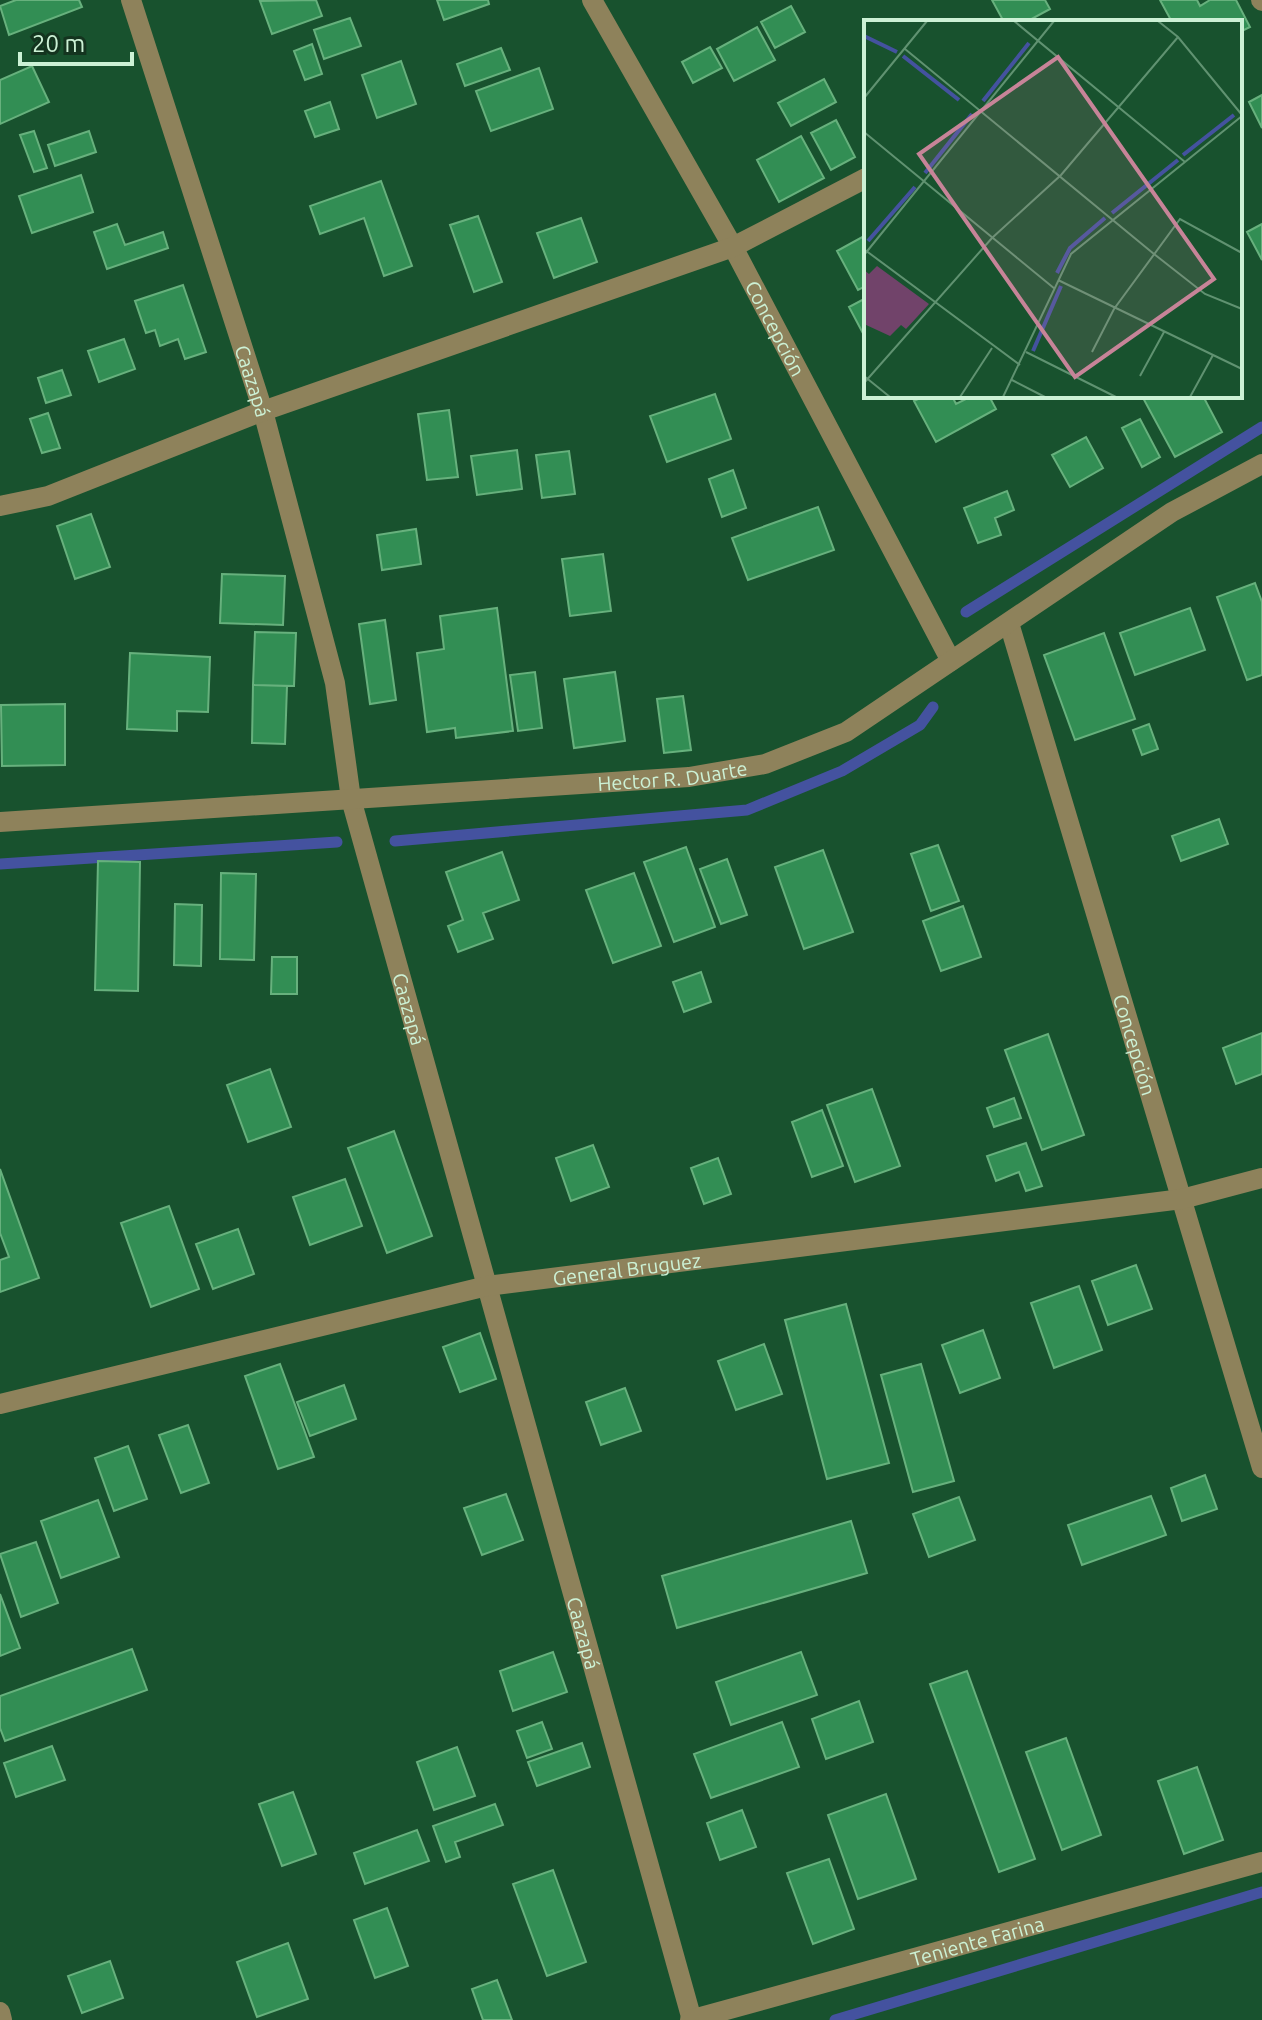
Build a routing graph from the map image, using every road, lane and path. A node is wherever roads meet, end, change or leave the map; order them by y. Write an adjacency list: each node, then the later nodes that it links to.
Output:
1 (131, 0): 5 (street, Caazapá)
2 (592, 0): 4 (street, Concepción)
3 (864, 179): 4 (street)
4 (733, 247): 5 (street); 9 (street, Concepción)
5 (263, 411): 7 (street); 10 (street, Caazapá)
6 (1262, 464): 8 (street, Hector R. Duarte)
7 (0, 506)
8 (1009, 623): 9 (street, Hector R. Duarte); 13 (street, Concepción)
9 (951, 661): 10 (street, Hector R. Duarte)
10 (351, 799): 11 (street, Hector R. Duarte); 14 (street, Caazapá)
11 (0, 822)
12 (1262, 1178): 13 (street, General Bruguez)
13 (1182, 1199): 14 (street, General Bruguez); 16 (street, Concepción)
14 (487, 1286): 15 (street, General Bruguez); 20 (street, Caazapá)
15 (0, 1404)
16 (1262, 1468)
17 (1262, 1862): 20 (street, Teniente Farina)
18 (0, 2012): 19 (street)
19 (2, 2020)
20 (691, 2020)

